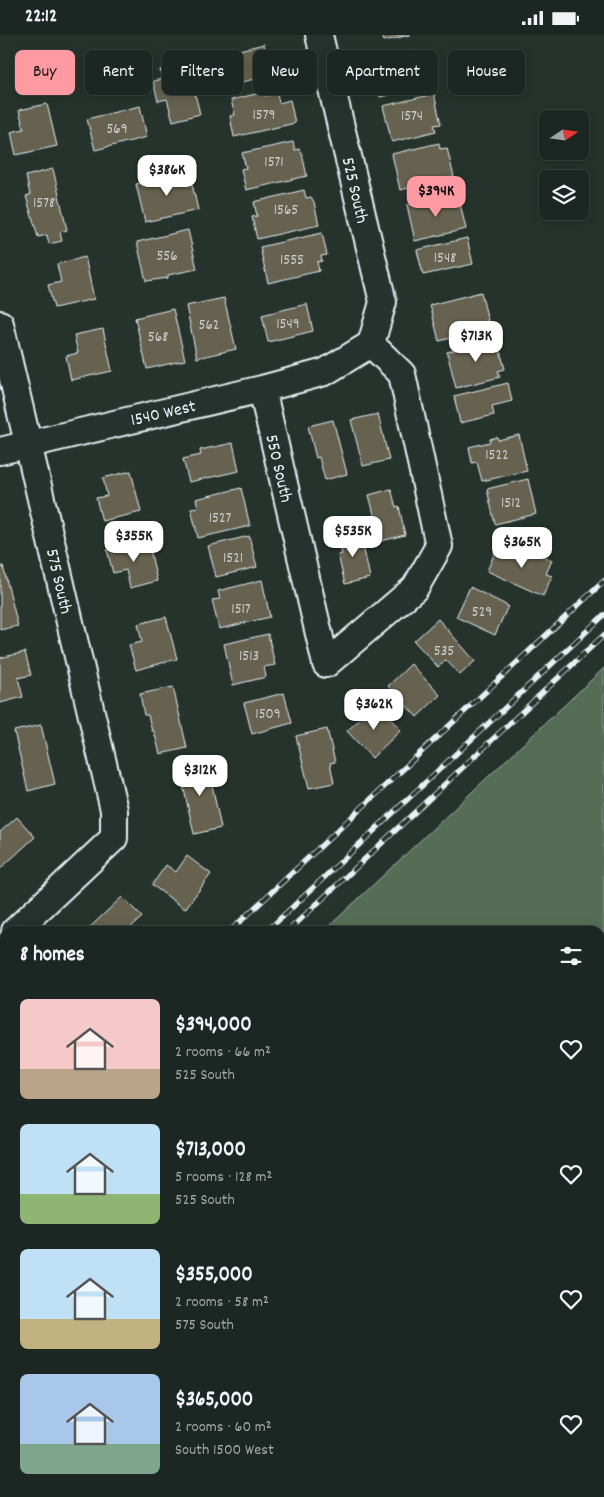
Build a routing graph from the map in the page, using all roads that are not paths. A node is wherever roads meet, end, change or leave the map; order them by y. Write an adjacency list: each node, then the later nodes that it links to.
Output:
1 (319, 35): 3 (street, 525 South)
2 (0, 324): 5 (street, 575 South)
3 (371, 344): 4 (street, 1540 West); 4 (street, 550 South)
4 (262, 389): 5 (street, 1540 West)
5 (28, 444): 6 (street, 1540 West); 7 (street, 575 South)
6 (0, 451)
7 (20, 926)

